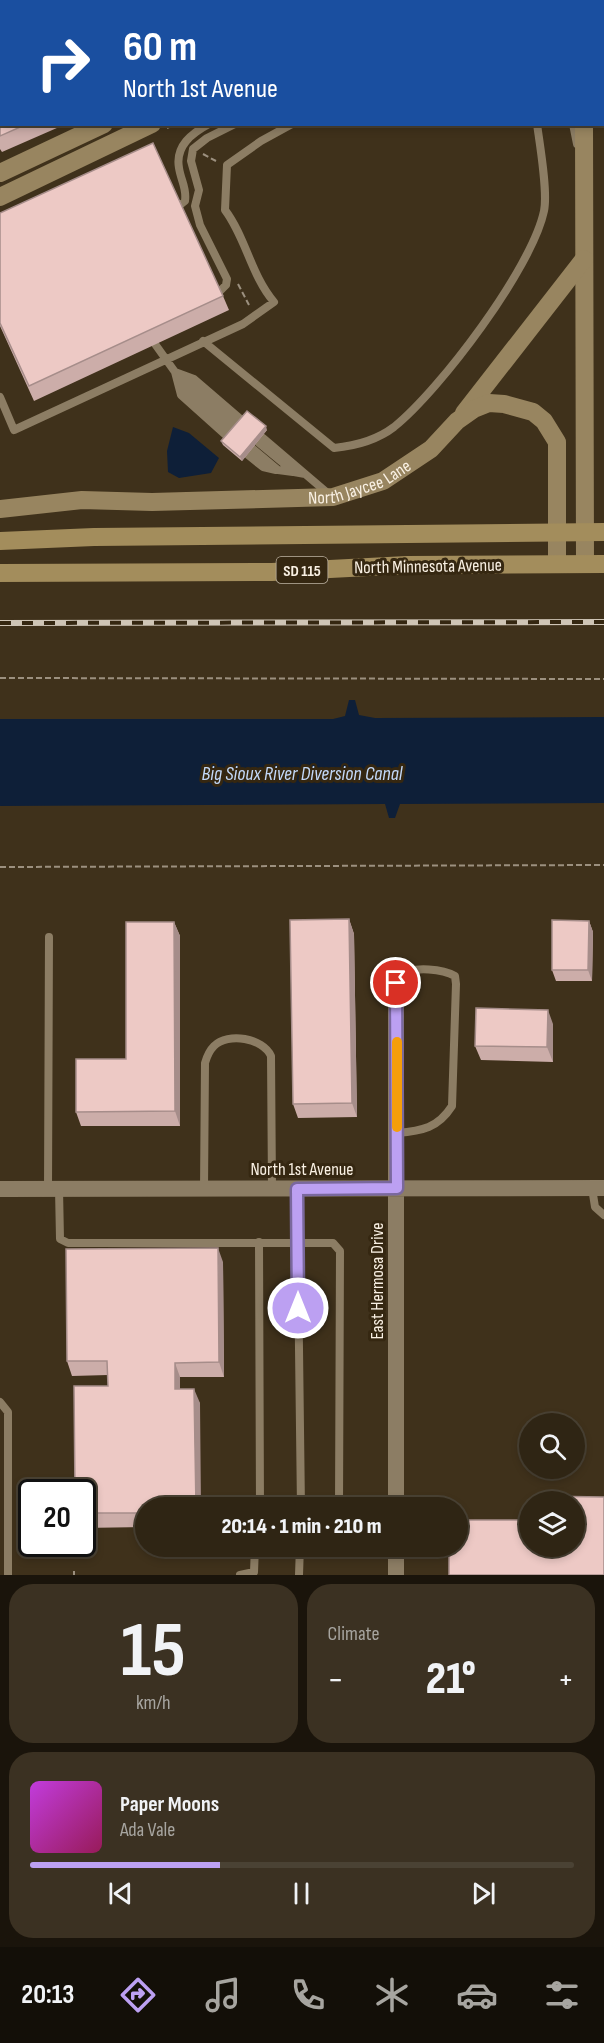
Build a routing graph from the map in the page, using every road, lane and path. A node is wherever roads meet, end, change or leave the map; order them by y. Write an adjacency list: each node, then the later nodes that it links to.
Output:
1 (100, 126): 10 (main road)
2 (148, 126): 11 (main road)
3 (205, 126): 12 (lane)
4 (232, 126): 14 (lane)
5 (288, 126): 15 (lane)
6 (537, 126): 15 (lane)
7 (573, 126): 9 (lane)
8 (584, 126): 9 (main road)
9 (583, 168): 13 (main road)
10 (0, 173)
11 (0, 197)
12 (180, 205)
13 (584, 259): 20 (main road); 27 (main road)
14 (220, 291)
15 (203, 341): 17 (lane)
16 (155, 344): 17 (lane)
17 (167, 360): 18 (lane); 19 (lane)
18 (175, 372): 18 (lane)
19 (0, 397)
20 (457, 421): 24 (main road, North Jaycee Lane); 26 (main road, North Jaycee Lane)
21 (256, 446): 22 (lane); 22 (lane); 23 (lane)
22 (294, 472): 23 (lane)
23 (306, 474): 24 (lane)
24 (333, 497): 25 (main road, North Jaycee Lane)
25 (0, 508)
26 (558, 532): 27 (main road, North Minnesota Avenue / SD 115); 29 (main road, North Minnesota Avenue / SD 115); 30 (main road, North Jaycee Lane)
27 (585, 532): 28 (main road, North Minnesota Avenue / SD 115); 31 (main road)
28 (604, 532)
29 (0, 542)
30 (557, 564): 31 (main road, North Minnesota Avenue / SD 115); 33 (main road, North Minnesota Avenue / SD 115)
31 (585, 564): 32 (main road, North Minnesota Avenue / SD 115)
32 (604, 564)
33 (0, 573)
34 (0, 678): 35 (path)
35 (604, 679)
36 (604, 865): 37 (path)
37 (0, 867)
38 (49, 937): 44 (lane)
39 (396, 983): 40 (street, East Hermosa Drive); 40 (lane)
40 (397, 1133): 41 (street, East Hermosa Drive)
41 (397, 1188): 42 (street, North 1st Avenue); 47 (street, North 1st Avenue); 55 (street, East Hermosa Drive)
42 (598, 1188): 48 (lane)
43 (0, 1189): 44 (street, North 1st Avenue)
44 (53, 1189): 45 (street, North 1st Avenue); 49 (lane)
45 (204, 1189): 46 (street, North 1st Avenue); 46 (lane)
46 (272, 1189): 47 (street, North 1st Avenue)
47 (297, 1189): 50 (lane)
48 (604, 1215)
49 (259, 1242): 50 (lane); 52 (lane)
50 (298, 1242): 53 (lane); 54 (lane)
51 (0, 1402): 56 (lane)
52 (260, 1497)
53 (301, 1497)
54 (339, 1497)
55 (396, 1497)
56 (4, 1523): 60 (lane)
57 (255, 1557): 61 (lane)
58 (300, 1557): 62 (lane)
59 (396, 1557): 63 (street)
60 (8, 1575)
61 (240, 1575)
62 (299, 1575)
63 (396, 1575)

